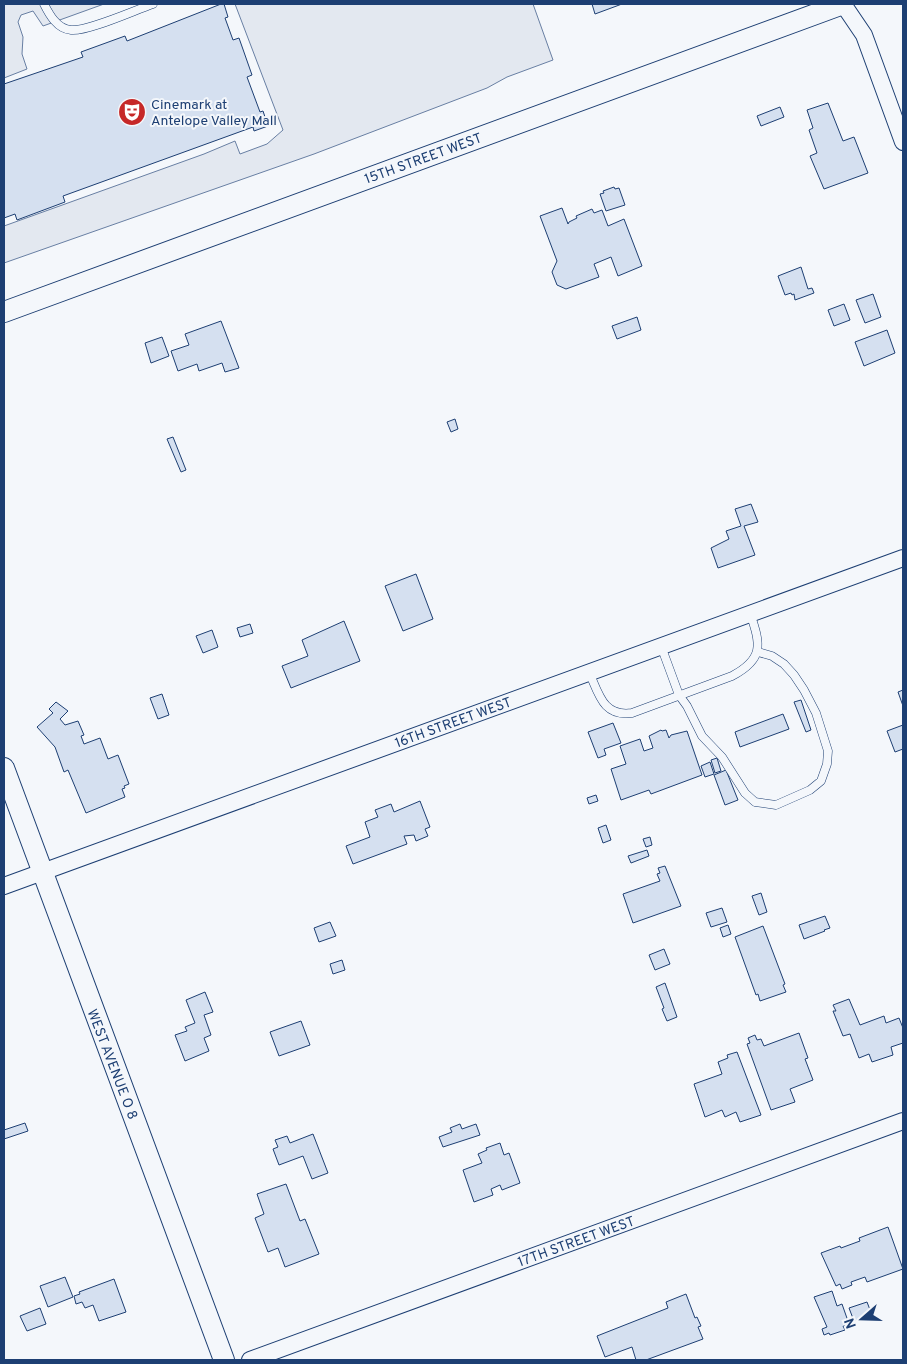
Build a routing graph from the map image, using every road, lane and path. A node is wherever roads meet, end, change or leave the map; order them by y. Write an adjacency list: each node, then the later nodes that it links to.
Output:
1 (44, 4): 2 (lane)
2 (153, 4)
3 (843, 4): 4 (street); 5 (street, 15TH STREET WEST)
4 (903, 142)
5 (4, 312)
6 (903, 558): 7 (street, 16TH STREET WEST)
7 (750, 614): 8 (street, 16TH STREET WEST); 9 (lane)
8 (661, 646): 10 (street, 16TH STREET WEST); 11 (lane)
9 (758, 652): 11 (lane); 11 (lane)
10 (589, 672): 11 (lane); 13 (street, 16TH STREET WEST)
11 (679, 695)
12 (4, 768): 13 (street, WEST AVENUE O 8)
13 (42, 873): 14 (street, 16TH STREET WEST); 16 (street, WEST AVENUE O 8)
14 (4, 886)
15 (903, 1121): 17 (street, 17TH STREET WEST)
16 (224, 1360)
17 (250, 1360)

